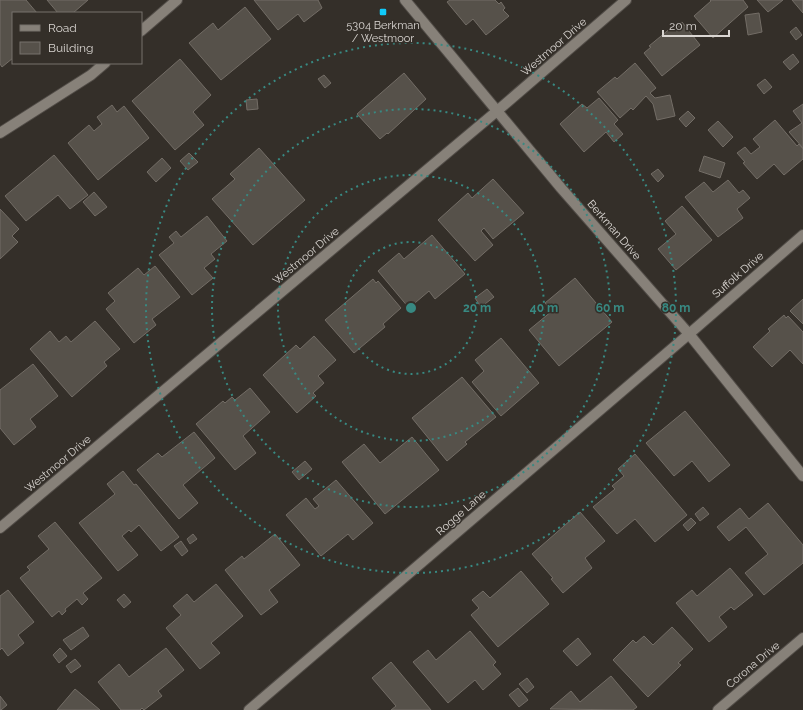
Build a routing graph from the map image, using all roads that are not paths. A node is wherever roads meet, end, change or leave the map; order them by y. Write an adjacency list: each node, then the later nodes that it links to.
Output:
1 (177, 0): 4 (street)
2 (405, 0): 6 (street, Berkman Drive)
3 (626, 0): 6 (street, Westmoor Drive)
4 (142, 30)
5 (104, 64): 7 (street)
6 (497, 111): 9 (street, Berkman Drive); 11 (street, Westmoor Drive)
7 (0, 133)
8 (803, 235): 9 (street, Suffolk Drive)
9 (689, 334): 10 (street, Berkman Drive); 13 (street, Rogge Lane)
10 (803, 476)
11 (0, 528)
12 (803, 638): 14 (street, Corona Drive)
13 (249, 710)
14 (718, 710)

